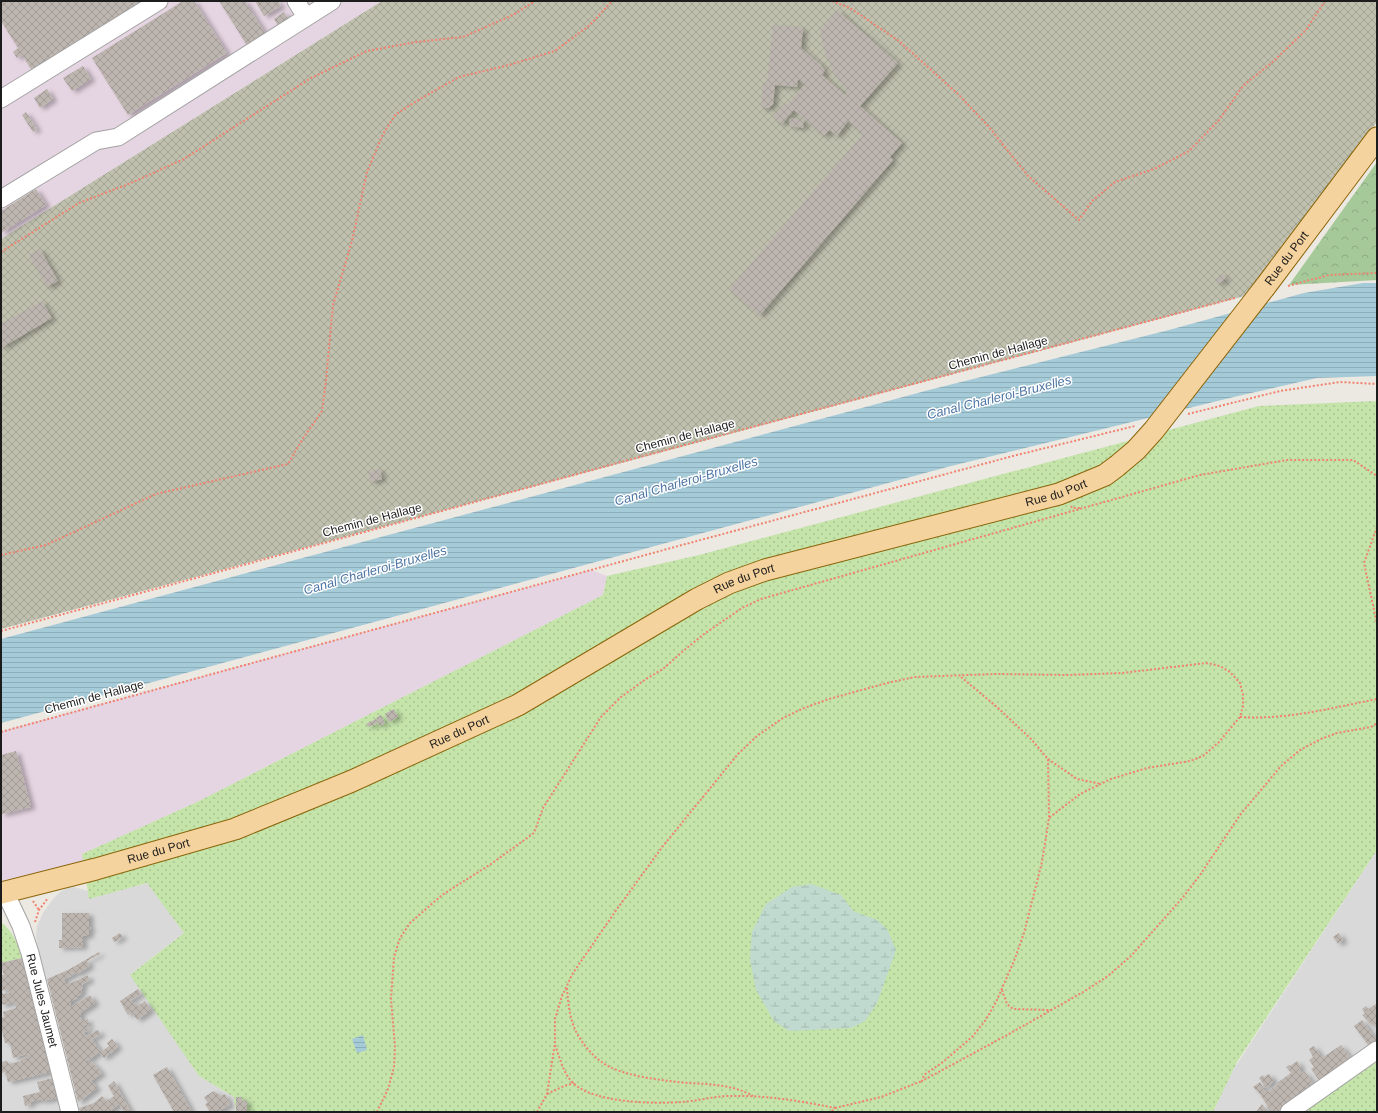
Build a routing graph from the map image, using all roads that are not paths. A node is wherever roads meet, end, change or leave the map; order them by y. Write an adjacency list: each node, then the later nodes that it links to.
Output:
1 (159, 1): 5 (street)
2 (296, 1): 4 (street)
3 (332, 1): 4 (street)
4 (306, 18): 7 (street)
5 (1, 99)
6 (1377, 138): 8 (main road, Rue du Port, bridge)
7 (1, 199)
8 (3, 892): 10 (street, Rue Jules Jaumet)
9 (1377, 1050): 11 (street)
10 (70, 1112)
11 (1289, 1112)

